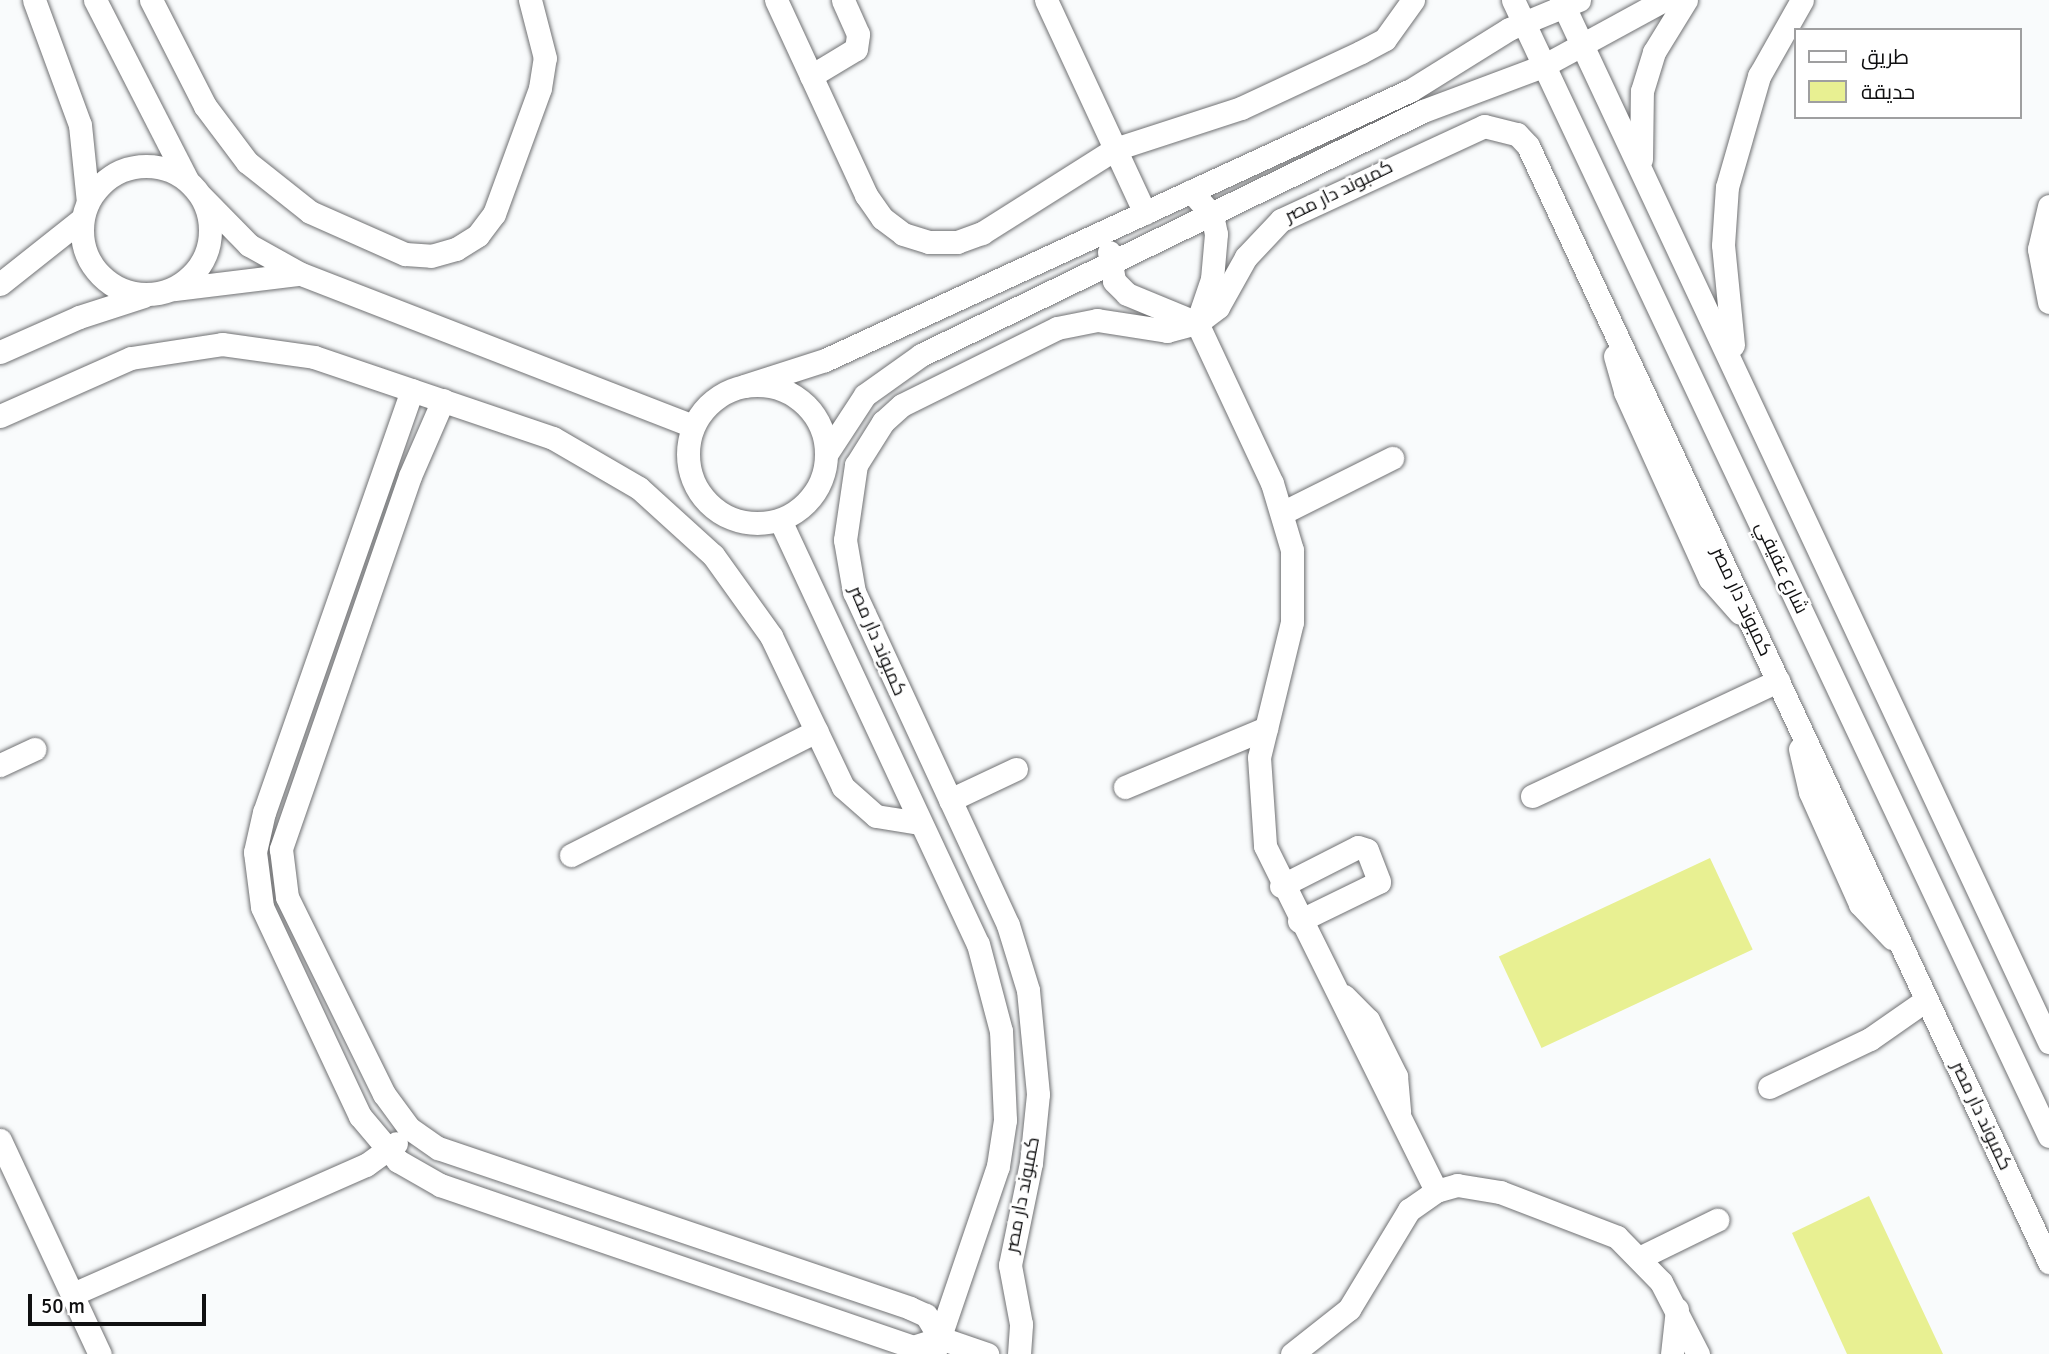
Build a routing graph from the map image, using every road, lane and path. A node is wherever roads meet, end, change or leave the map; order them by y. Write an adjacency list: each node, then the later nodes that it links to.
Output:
1 (34, 0): 23 (street)
2 (95, 0): 20 (street)
3 (152, 0): 4 (street)
4 (530, 0)
5 (776, 0): 17 (street)
6 (843, 0): 17 (street)
7 (1045, 0): 18 (street)
8 (1413, 0): 18 (street)
9 (1513, 0): 14 (street, شارع عفيفي)
10 (1664, 0): 15 (street)
11 (1686, 0): 19 (street)
12 (1802, 0): 34 (street)
13 (1568, 2): 14 (street); 15 (street)
14 (1523, 22): 16 (street, شارع عفيفي); 21 (street)
15 (1580, 42): 16 (street); 19 (street)
16 (1543, 66): 25 (street); 49 (street, شارع عفيفي)
17 (811, 76): 18 (street)
18 (1115, 149): 24 (street)
19 (1642, 172): 34 (street)
20 (195, 189): 23 (street); 28 (street); 30 (street)
21 (1191, 191): 24 (street); 25 (street)
22 (2049, 206): 31 (street)
23 (85, 211): 29 (street); 30 (street)
24 (1145, 213): 26 (street)
25 (1212, 215): 27 (street); 32 (street)
26 (1111, 228): 27 (street); 35 (street)
27 (1109, 264): 32 (street); 40 (street)
28 (301, 274): 30 (street); 39 (street)
29 (0, 284)
30 (158, 293): 33 (street)
31 (2049, 302)
32 (1197, 323): 42 (street); 44 (street, كمبوند دار مصر); 54 (street, كمبوند دار مصر)
33 (0, 352)
34 (1738, 372): 47 (street)
35 (744, 386): 39 (street); 40 (street)
36 (412, 390): 37 (street); 38 (street); 66 (street)
37 (443, 400): 46 (street); 63 (street)
38 (0, 416)
39 (693, 426): 43 (street)
40 (827, 453): 43 (street)
41 (1392, 458): 42 (street)
42 (1284, 512): 45 (street)
43 (780, 520): 55 (street)
44 (1778, 681): 53 (street); 59 (street, كمبوند دار مصر)
45 (1266, 728): 52 (street); 57 (street)
46 (817, 731): 55 (street); 56 (street)
47 (1902, 732): 49 (street); 60 (street)
48 (35, 749): 50 (street)
49 (1867, 750): 64 (street, شارع عفيفي)
50 (0, 765)
51 (1017, 769): 54 (street)
52 (1125, 787)
53 (1532, 796)
54 (950, 800): 77 (street, كمبوند دار مصر)
55 (920, 823): 74 (street)
56 (571, 855)
57 (1281, 886): 58 (street); 58 (street)
58 (1300, 920): 67 (street)
59 (1926, 1000): 61 (street, كمبوند دار مصر); 62 (street)
60 (2049, 1042)
61 (1966, 1084): 70 (street, كمبوند دار مصر); 71 (street)
62 (1769, 1087)
63 (409, 1128): 66 (street); 74 (street)
64 (2049, 1136)
65 (0, 1140): 72 (street)
66 (387, 1152): 72 (street); 74 (street)
67 (1436, 1191): 69 (street); 78 (street)
68 (1717, 1220): 69 (street)
69 (1641, 1257): 73 (street)
70 (2049, 1262)
71 (2049, 1281)
72 (73, 1294): 75 (street)
73 (1677, 1309): 79 (street); 80 (street)
74 (937, 1346): 76 (street)
75 (100, 1354)
76 (987, 1354)
77 (1019, 1354)
78 (1292, 1354)
79 (1672, 1354)
80 (1698, 1354)

